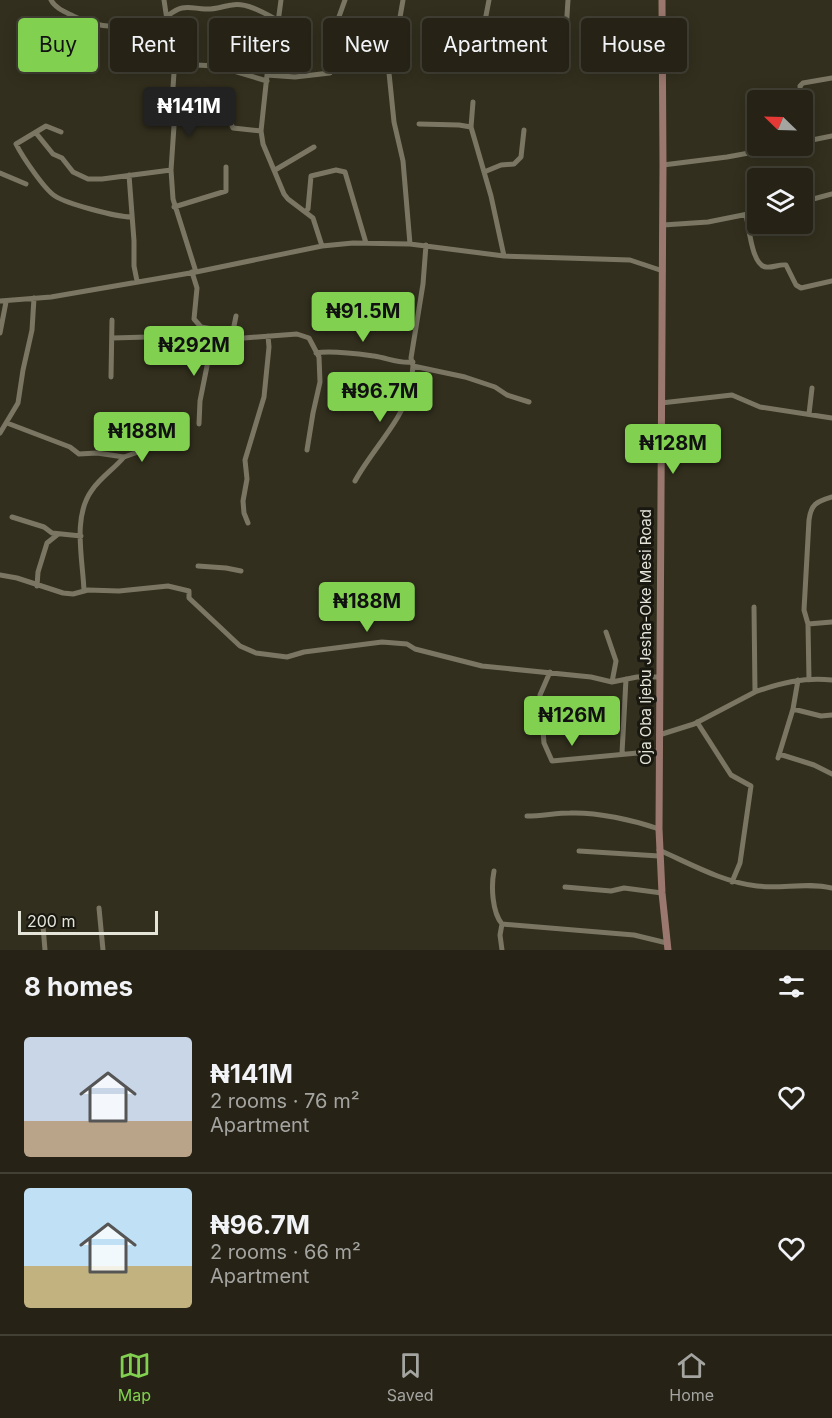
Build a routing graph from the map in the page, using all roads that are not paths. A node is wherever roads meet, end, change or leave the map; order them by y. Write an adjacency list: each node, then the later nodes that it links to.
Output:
1 (51, 0): 16 (street)
2 (164, 0): 9 (street)
3 (281, 0): 11 (street)
4 (345, 0): 12 (street)
5 (403, 0): 54 (street)
6 (489, 0): 13 (street)
7 (568, 0): 14 (street)
8 (662, 0): 15 (main road, Oja Oba Ijebu Jesha-Oke Mesi Road)
9 (166, 18): 10 (street)
10 (273, 18)
11 (279, 18)
12 (339, 18)
13 (486, 18)
14 (567, 18)
15 (662, 18)
16 (110, 28)
17 (197, 65): 22 (street)
18 (174, 72): 40 (street)
19 (269, 72): 22 (street)
20 (661, 72): 38 (main road, Oja Oba Ijebu Jesha-Oke Mesi Road)
21 (330, 73): 22 (street)
22 (267, 78): 31 (street)
23 (832, 78): 24 (street)
24 (800, 90)
25 (473, 102): 29 (street)
26 (175, 106): 40 (street)
27 (228, 117): 31 (street)
28 (419, 124): 29 (street)
29 (471, 128): 42 (street)
30 (524, 130): 42 (street)
31 (261, 131): 41 (street)
32 (61, 132): 33 (street)
33 (36, 133): 44 (street); 51 (street)
34 (832, 136): 35 (street)
35 (813, 140)
36 (314, 147): 41 (street)
37 (747, 153): 38 (street)
38 (663, 165): 52 (main road, Oja Oba Ijebu Jesha-Oke Mesi Road)
39 (226, 167): 48 (street)
40 (172, 170): 44 (street); 48 (street)
41 (276, 170): 49 (street)
42 (484, 172): 57 (street)
43 (0, 173): 45 (street)
44 (129, 175): 51 (street)
45 (26, 184)
46 (832, 194): 47 (street)
47 (813, 199)
48 (174, 207): 59 (street)
49 (306, 211): 53 (street); 56 (street)
50 (746, 215): 52 (street); 61 (street)
51 (131, 217): 60 (street)
52 (663, 225): 58 (main road, Oja Oba Ijebu Jesha-Oke Mesi Road)
53 (366, 243): 54 (street); 56 (street)
54 (410, 244): 55 (street)
55 (426, 245): 57 (street); 75 (street)
56 (322, 246): 59 (street)
57 (504, 256): 58 (street)
58 (663, 271): 79 (main road, Oja Oba Ijebu Jesha-Oke Mesi Road)
59 (194, 272): 60 (street); 67 (street)
60 (137, 281): 62 (street)
61 (832, 281)
62 (34, 298): 63 (street); 84 (street)
63 (3, 301): 69 (street)
64 (236, 316): 66 (street)
65 (112, 320): 73 (street)
66 (234, 326): 68 (street); 70 (street)
67 (210, 330): 68 (street); 85 (street)
68 (224, 331): 70 (street)
69 (0, 333)
70 (239, 336): 71 (street)
71 (268, 336): 74 (street); 93 (street)
72 (148, 337): 73 (street)
73 (112, 338): 76 (street)
74 (316, 353): 75 (street); 88 (street)
75 (413, 364): 78 (street); 90 (street)
76 (111, 377)
77 (812, 388): 80 (street)
78 (529, 402)
79 (661, 403): 80 (street); 106 (main road, Oja Oba Ijebu Jesha-Oke Mesi Road)
80 (809, 414): 82 (street)
81 (108, 416): 83 (street)
82 (832, 418)
83 (152, 421)
84 (6, 423): 86 (street); 89 (street)
85 (199, 424)
86 (0, 433)
87 (152, 447): 89 (street)
88 (307, 450)
89 (124, 457): 95 (street)
90 (355, 481)
91 (832, 497): 103 (street)
92 (12, 517): 94 (street)
93 (248, 523)
94 (57, 534): 95 (street); 99 (street)
95 (81, 536): 100 (street)
96 (198, 566): 97 (street)
97 (241, 571)
98 (0, 575): 99 (street)
99 (37, 586): 100 (street)
100 (84, 591): 105 (street)
101 (754, 608): 112 (street)
102 (832, 622): 103 (street)
103 (808, 624): 109 (street)
104 (606, 632): 111 (street)
105 (550, 672): 111 (street); 118 (street)
106 (660, 677): 107 (street); 116 (main road, Oja Oba Ijebu Jesha-Oke Mesi Road)
107 (626, 680): 111 (street); 118 (street)
108 (798, 680): 109 (street); 112 (street); 113 (street)
109 (809, 680): 110 (street)
110 (832, 680)
111 (612, 682)
112 (755, 692): 115 (street)
113 (793, 709): 114 (street); 119 (street)
114 (832, 715)
115 (697, 722): 116 (street); 125 (street)
116 (659, 735): 117 (main road, Oja Oba Ijebu Jesha-Oke Mesi Road)
117 (659, 751): 118 (street); 121 (main road, Oja Oba Ijebu Jesha-Oke Mesi Road)
118 (622, 753)
119 (832, 774)
120 (527, 816): 121 (street)
121 (659, 829): 123 (main road, Oja Oba Ijebu Jesha-Oke Mesi Road)
122 (579, 851): 123 (street)
123 (660, 853): 125 (street); 128 (main road, Oja Oba Ijebu Jesha-Oke Mesi Road)
124 (494, 871): 130 (street)
125 (732, 882): 127 (street)
126 (565, 887): 128 (street)
127 (832, 888)
128 (662, 893): 132 (main road, Oja Oba Ijebu Jesha-Oke Mesi Road)
129 (99, 908): 134 (street)
130 (502, 924): 132 (street); 135 (street)
131 (43, 926): 133 (street)
132 (668, 947)
133 (45, 950)
134 (103, 950)
135 (502, 950)

